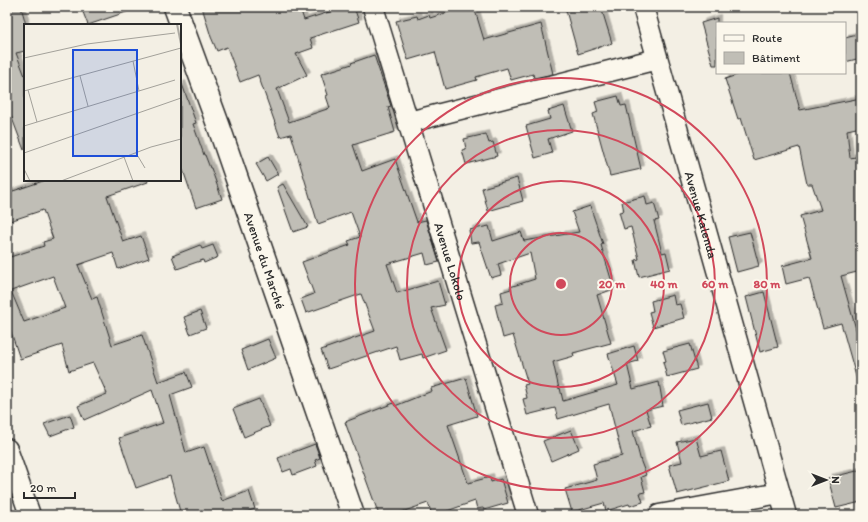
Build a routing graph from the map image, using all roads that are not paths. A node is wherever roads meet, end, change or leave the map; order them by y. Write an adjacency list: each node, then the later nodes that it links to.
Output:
1 (175, 7): 9 (street, Avenue du Marché)
2 (373, 7): 5 (street, Avenue Lokolo)
3 (643, 7): 4 (street, Avenue Kalenda)
4 (657, 59): 5 (street); 7 (street, Avenue Kalenda)
5 (409, 122): 10 (street, Avenue Lokolo)
6 (7, 449): 8 (street)
7 (780, 493): 11 (street); 12 (street, Avenue Kalenda)
8 (30, 515)
9 (353, 515)
10 (528, 515)
11 (659, 515)
12 (786, 515)

